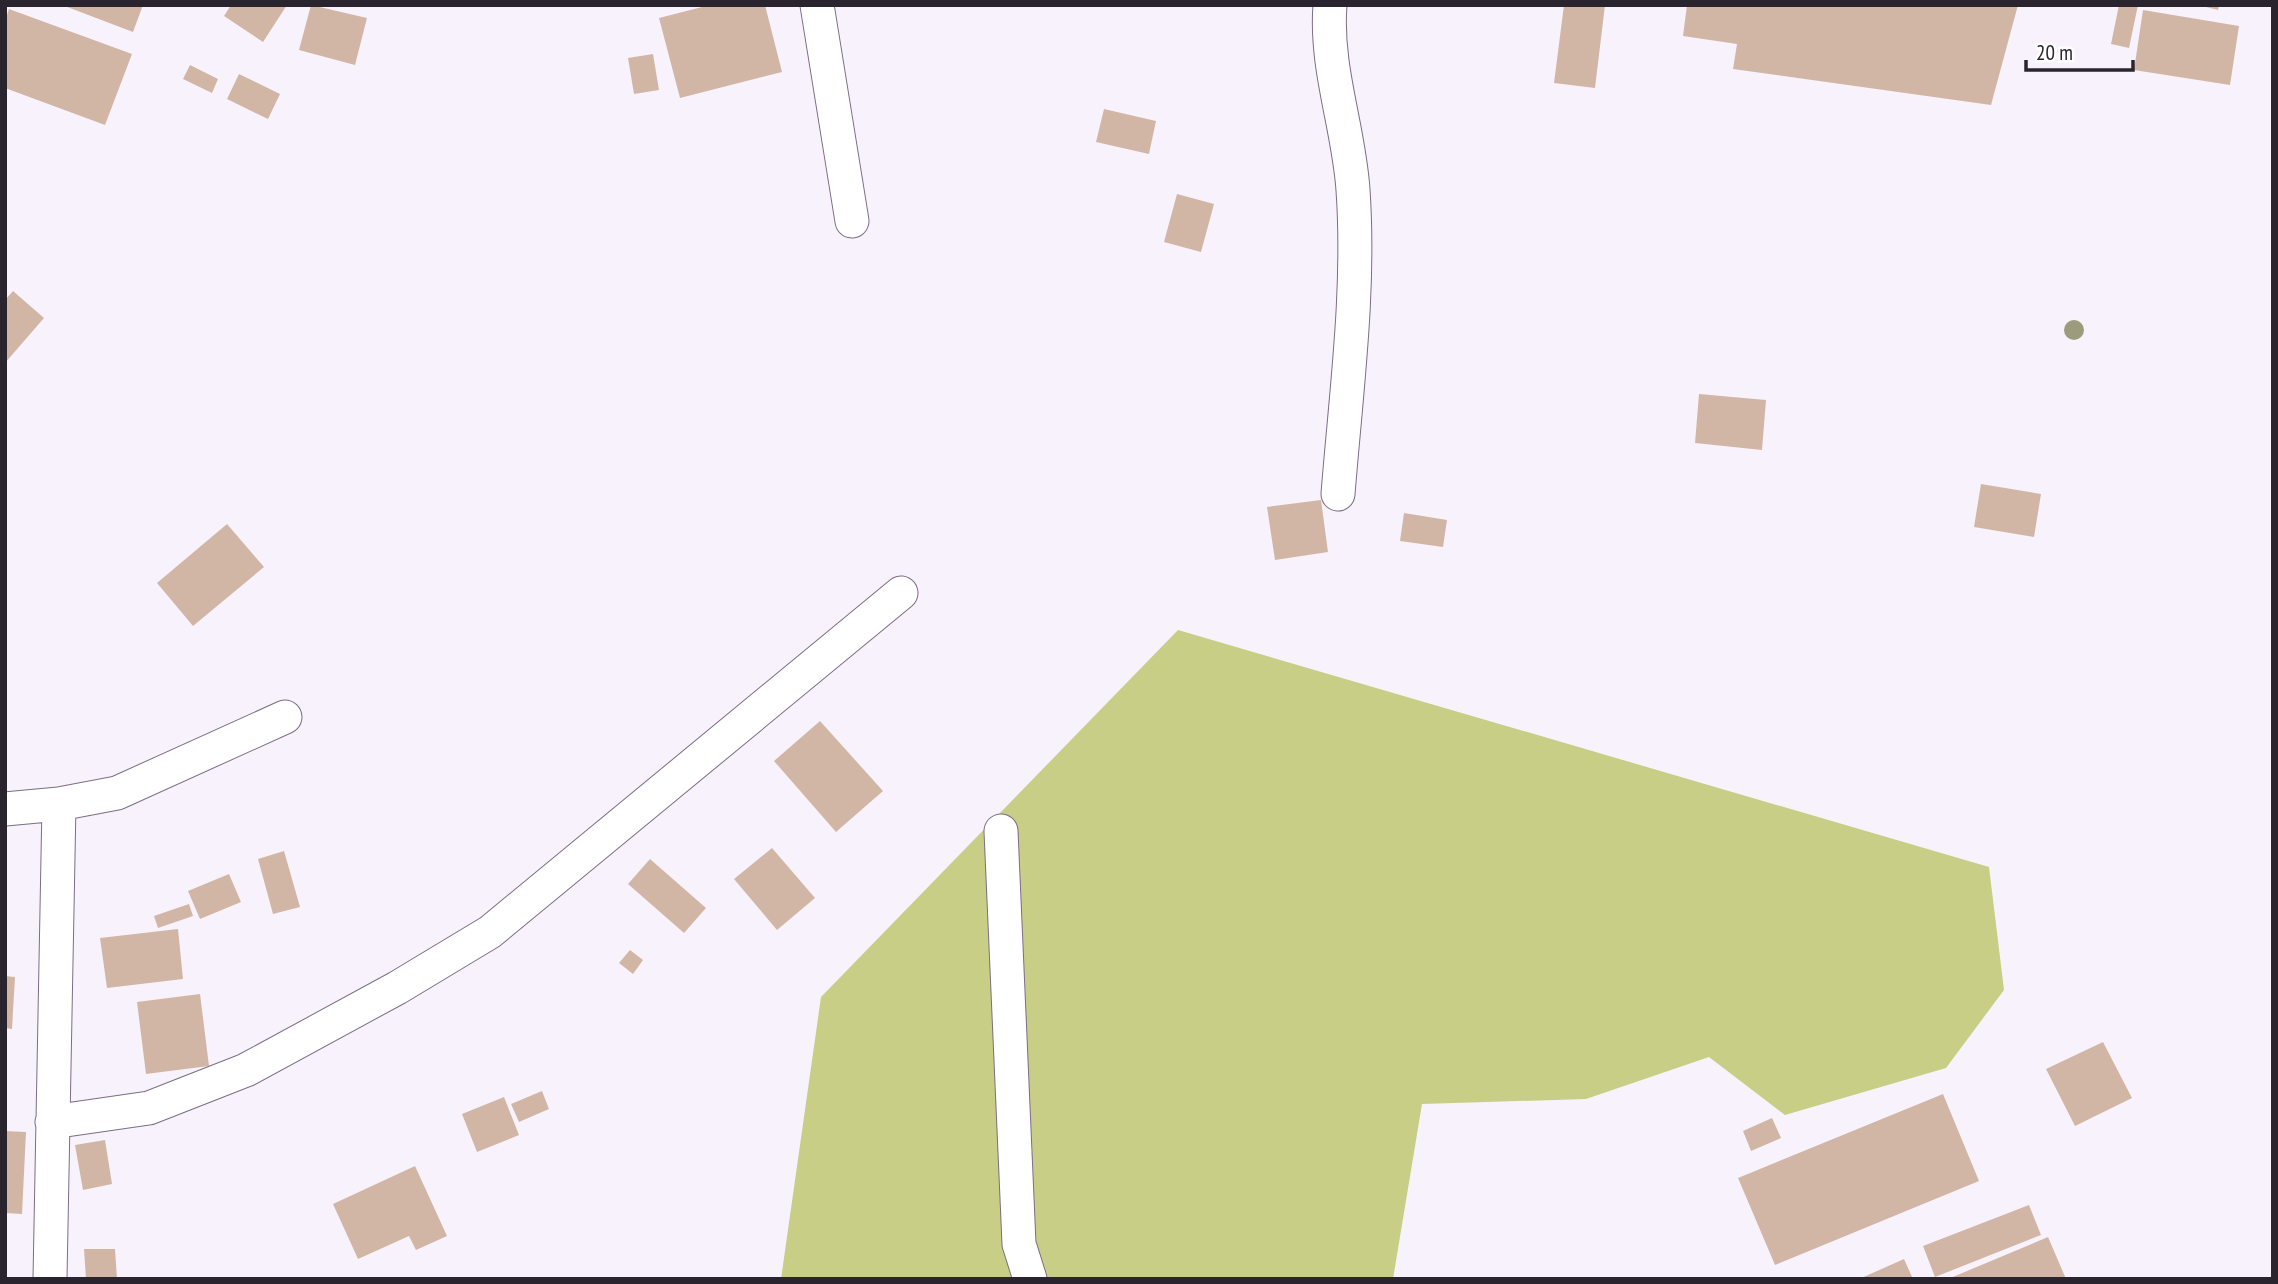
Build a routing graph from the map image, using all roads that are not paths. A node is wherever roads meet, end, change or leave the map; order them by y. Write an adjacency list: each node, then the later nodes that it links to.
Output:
1 (817, 5): 3 (street)
2 (1330, 5): 4 (street)
3 (852, 221)
4 (1338, 494)
5 (901, 593): 10 (street)
6 (285, 717): 7 (street)
7 (59, 804): 8 (street); 10 (street)
8 (5, 809)
9 (1002, 831): 12 (street)
10 (52, 1122): 11 (street)
11 (50, 1279)
12 (1030, 1279)

